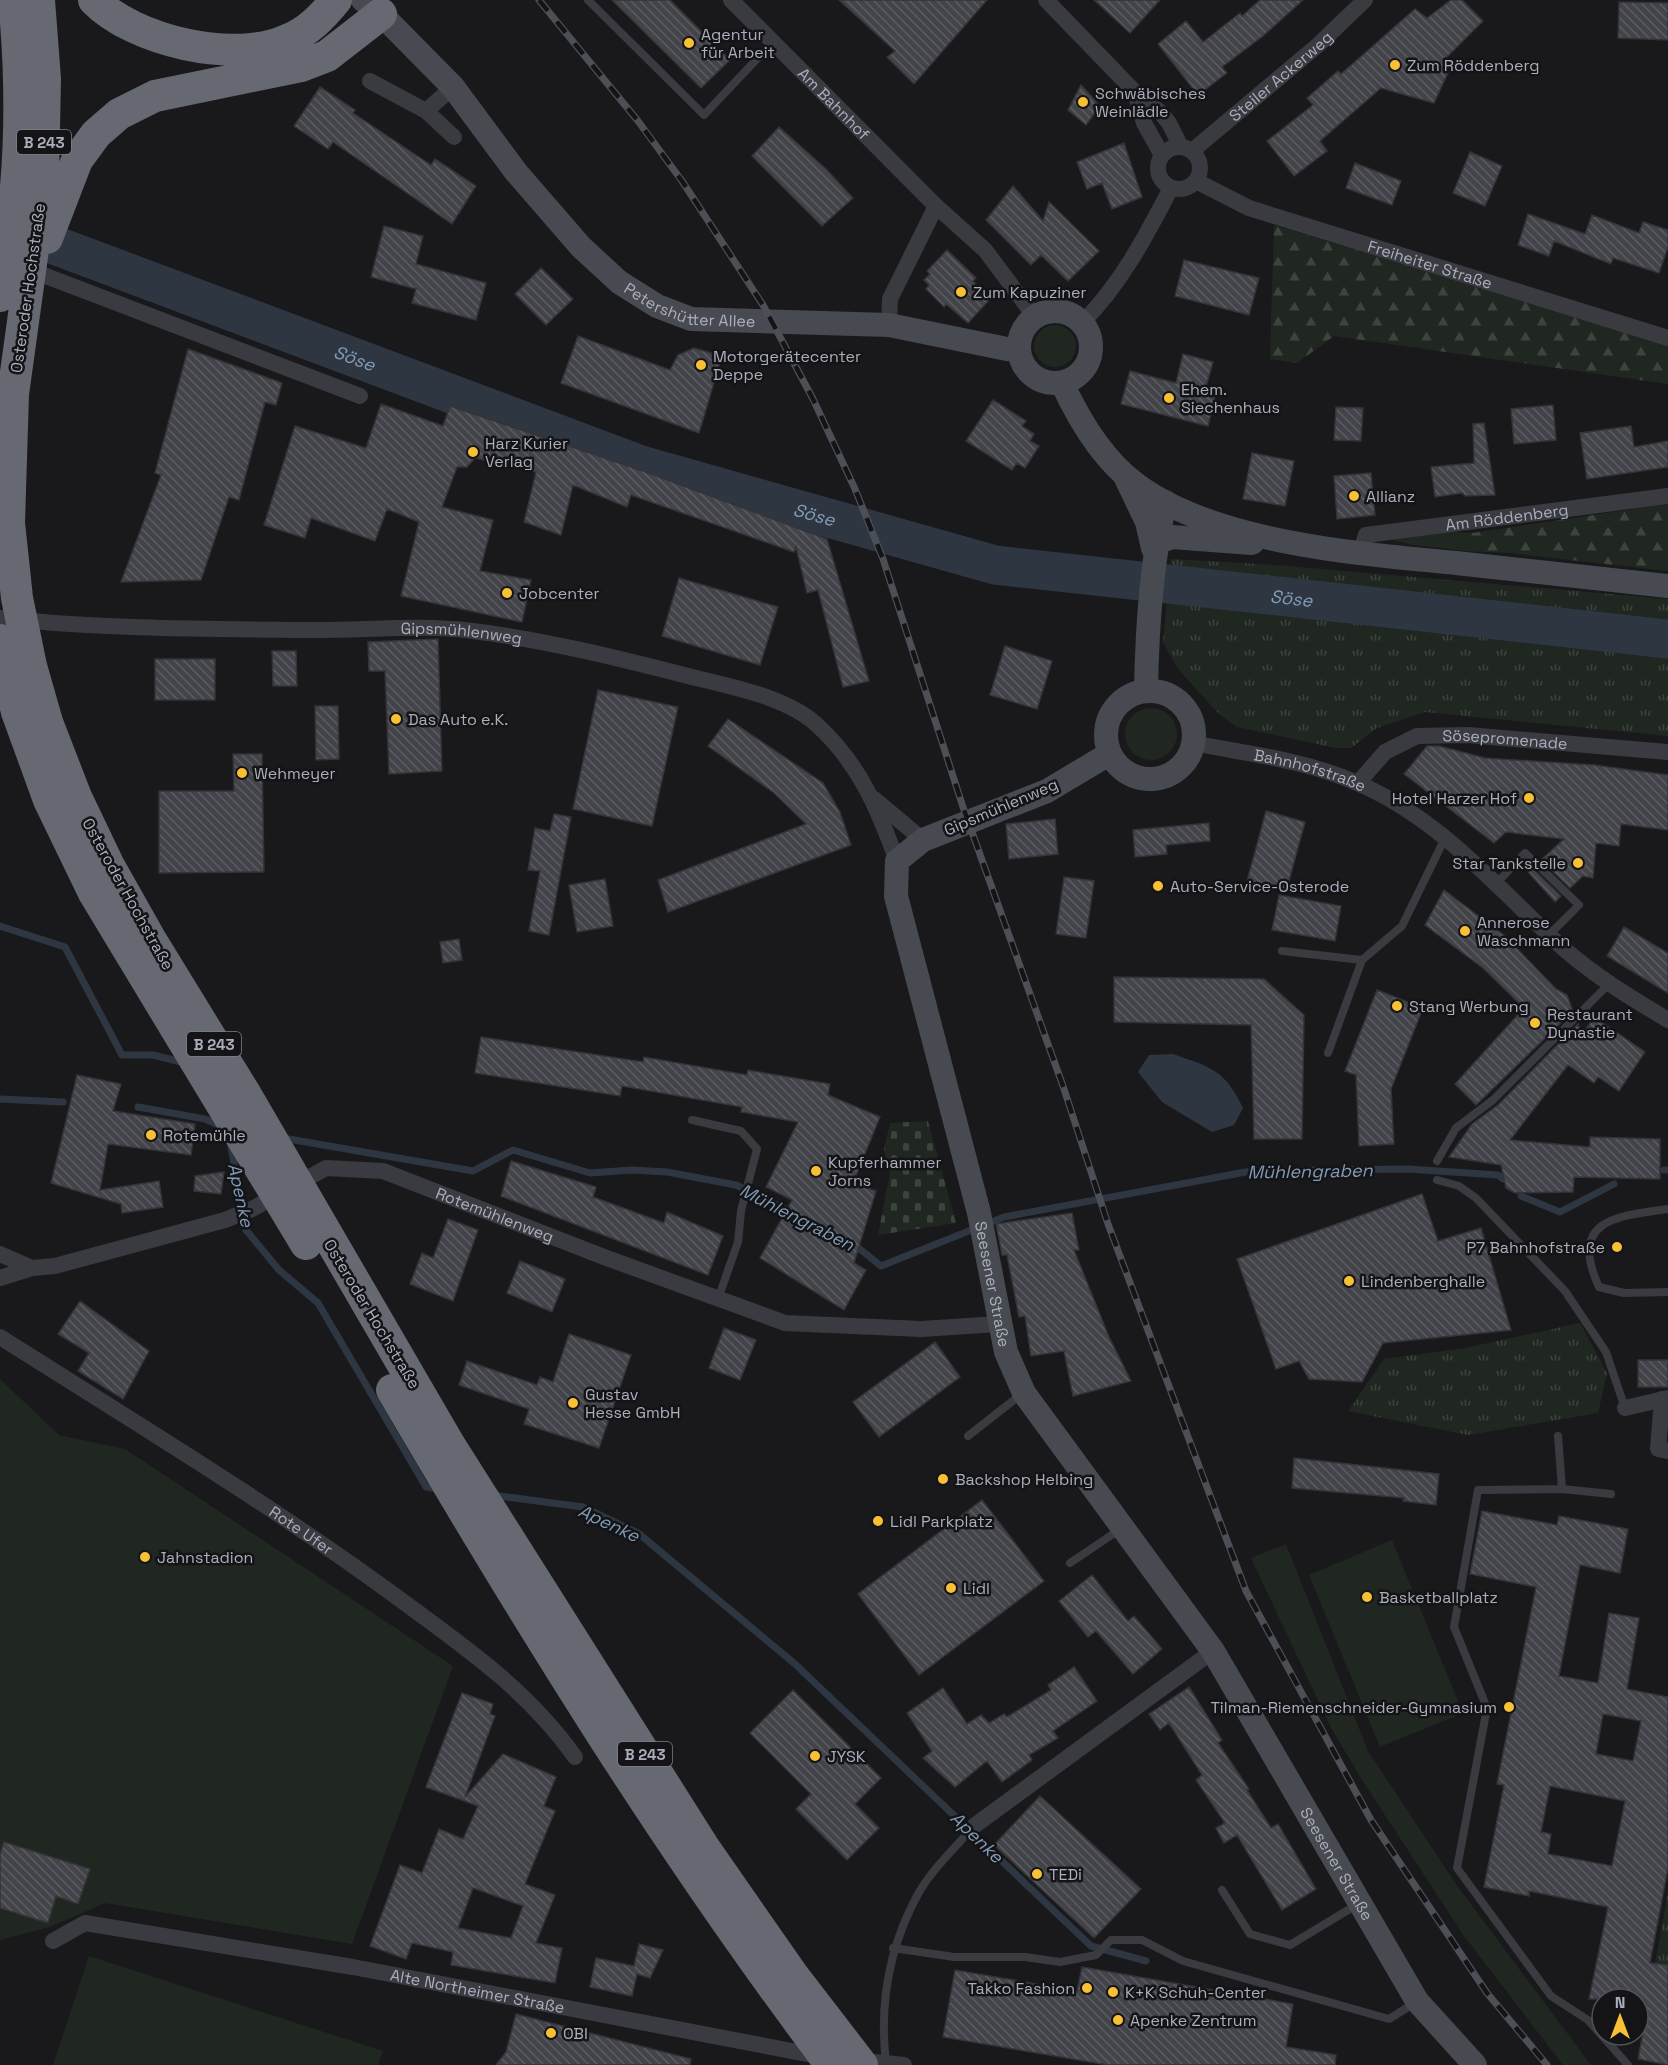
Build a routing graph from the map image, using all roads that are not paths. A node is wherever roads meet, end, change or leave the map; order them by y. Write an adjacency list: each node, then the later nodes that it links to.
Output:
1 (14, 0): 24 (highway, Osteroder Hochstraße / B 243)
2 (39, 0): 23 (highway, Osteroder Hochstraße / B 243)
3 (94, 0): 11 (highway)
4 (336, 0): 11 (highway)
5 (588, 0): 10 (lane)
6 (731, 0): 10 (street, Am Bahnhof)
7 (1046, 0): 14 (street)
8 (1365, 0): 17 (street, Steiler Ackerweg)
9 (372, 5): 11 (highway); 13 (street, Petershütter Allee)
10 (773, 41): 21 (street, Am Bahnhof)
11 (258, 61): 23 (highway)
12 (370, 81): 15 (street)
13 (453, 87): 15 (street); 27 (street, Petershütter Allee)
14 (1135, 92): 17 (street); 18 (street)
15 (426, 111): 16 (street)
16 (454, 136)
17 (1186, 149): 18 (street, Steiler Ackerweg); 19 (street)
18 (1162, 155): 20 (street)
19 (1196, 181): 20 (street); 28 (street, Freiheiter Straße)
20 (1171, 188): 26 (street)
21 (936, 206): 25 (street, Am Bahnhof); 27 (street)
22 (0, 258): 31 (street)
23 (29, 284): 77 (highway, Osteroder Hochstraße / B 243)
24 (0, 296)
25 (1035, 317): 26 (street); 29 (street)
26 (1082, 323): 30 (street)
27 (889, 325): 29 (street, Petershütter Allee)
28 (1668, 338)
29 (1018, 349): 30 (street)
30 (1062, 383): 32 (street)
31 (360, 396)
32 (1125, 475): 34 (street); 36 (street)
33 (1668, 496): 37 (street, Am Röddenberg)
34 (1165, 502): 35 (street); 36 (street)
35 (1291, 541): 36 (street); 37 (street)
36 (1155, 548): 41 (street)
37 (1360, 554): 38 (street)
38 (1668, 586)
39 (0, 618): 46 (street, Gipsmühlenweg)
40 (0, 640): 77 (highway, Osteroder Hochstraße / B 243)
41 (1146, 691): 42 (street); 44 (street)
42 (1193, 743): 44 (street); 45 (street, Bahnhofstraße)
43 (1668, 752): 45 (street, Sösepromenade)
44 (1109, 754): 48 (street, Gipsmühlenweg)
45 (1358, 783): 47 (street, Bahnhofstraße)
46 (873, 798): 48 (street, Gipsmühlenweg); 49 (street, Gipsmühlenweg)
47 (1445, 838): 50 (street, Bahnhofstraße); 53 (lane)
48 (923, 840): 49 (street, Gipsmühlenweg)
49 (897, 861): 66 (street, Seesener Straße)
50 (1496, 884): 51 (street, Bahnhofstraße); 51 (lane)
51 (1549, 935): 54 (street, Bahnhofstraße)
52 (1282, 951): 53 (lane)
53 (1362, 960): 56 (lane)
54 (1609, 984): 55 (street, Bahnhofstraße); 58 (lane)
55 (1668, 1020)
56 (1328, 1053)
57 (692, 1120): 65 (lane)
58 (1437, 1161)
59 (1437, 1180): 70 (lane)
60 (1668, 1209): 64 (lane)
61 (0, 1254): 62 (street)
62 (32, 1268): 63 (street, Rotemühlenweg); 65 (street, Rotemühlenweg)
63 (0, 1278)
64 (1668, 1292)
65 (718, 1299): 66 (street, Rotemühlenweg)
66 (999, 1324): 68 (street, Seesener Straße)
67 (0, 1336): 80 (street, Rote Ufer)
68 (1024, 1393): 71 (lane); 76 (street, Seesener Straße)
69 (1665, 1399): 70 (street); 73 (street)
70 (1625, 1408)
71 (968, 1436)
72 (1558, 1436): 74 (lane)
73 (1668, 1451)
74 (1562, 1489): 75 (lane); 92 (lane)
75 (1611, 1494)
76 (1123, 1527): 78 (lane); 79 (street, Seesener Straße)
77 (493, 1536): 86 (highway, B 243)
78 (1070, 1563)
79 (1213, 1652): 81 (street); 83 (street, Seesener Straße)
80 (575, 1758)
81 (970, 1830): 85 (lane)
82 (1222, 1890): 83 (lane)
83 (1360, 1903): 87 (street, Seesener Straße)
84 (53, 1941): 88 (street, Alte Northeimer Straße)
85 (893, 1948): 87 (lane); 88 (lane)
86 (781, 1979): 88 (highway, B 243); 89 (highway, B 243)
87 (1417, 2001): 91 (street, Seesener Straße)
88 (874, 2064): 90 (street, Alte Northeimer Straße)
89 (831, 2065)
90 (904, 2065)
91 (1475, 2065)
92 (1628, 2065)

